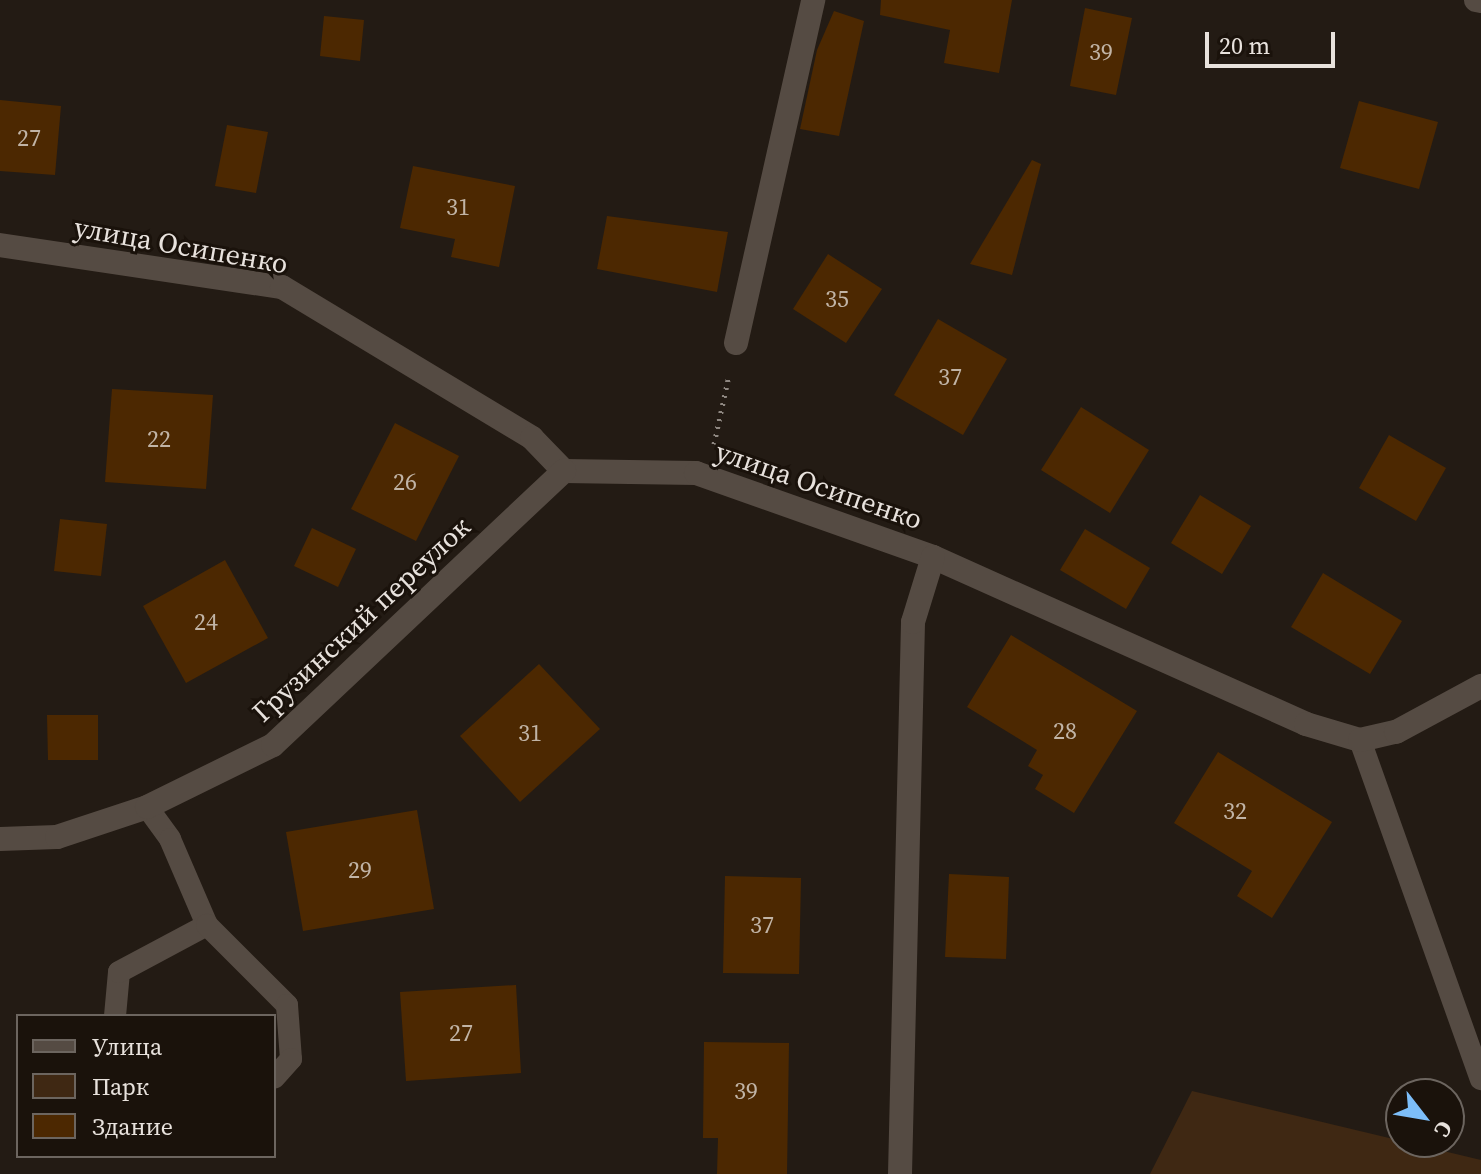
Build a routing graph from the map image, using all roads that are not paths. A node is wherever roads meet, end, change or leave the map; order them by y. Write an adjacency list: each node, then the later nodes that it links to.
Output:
1 (813, 0): 3 (street)
2 (0, 245): 4 (street, улица Осипенко)
3 (736, 343)
4 (564, 471): 5 (street, улица Осипенко); 8 (street, Грузинский переулок)
5 (933, 557): 7 (street, улица Осипенко); 14 (street)
6 (1481, 686): 7 (street)
7 (1360, 740): 13 (lane)
8 (147, 807): 9 (street, Грузинский переулок); 10 (lane)
9 (0, 839)
10 (207, 925): 11 (lane); 12 (lane)
11 (115, 1014)
12 (276, 1076)
13 (1481, 1079)
14 (900, 1174)

